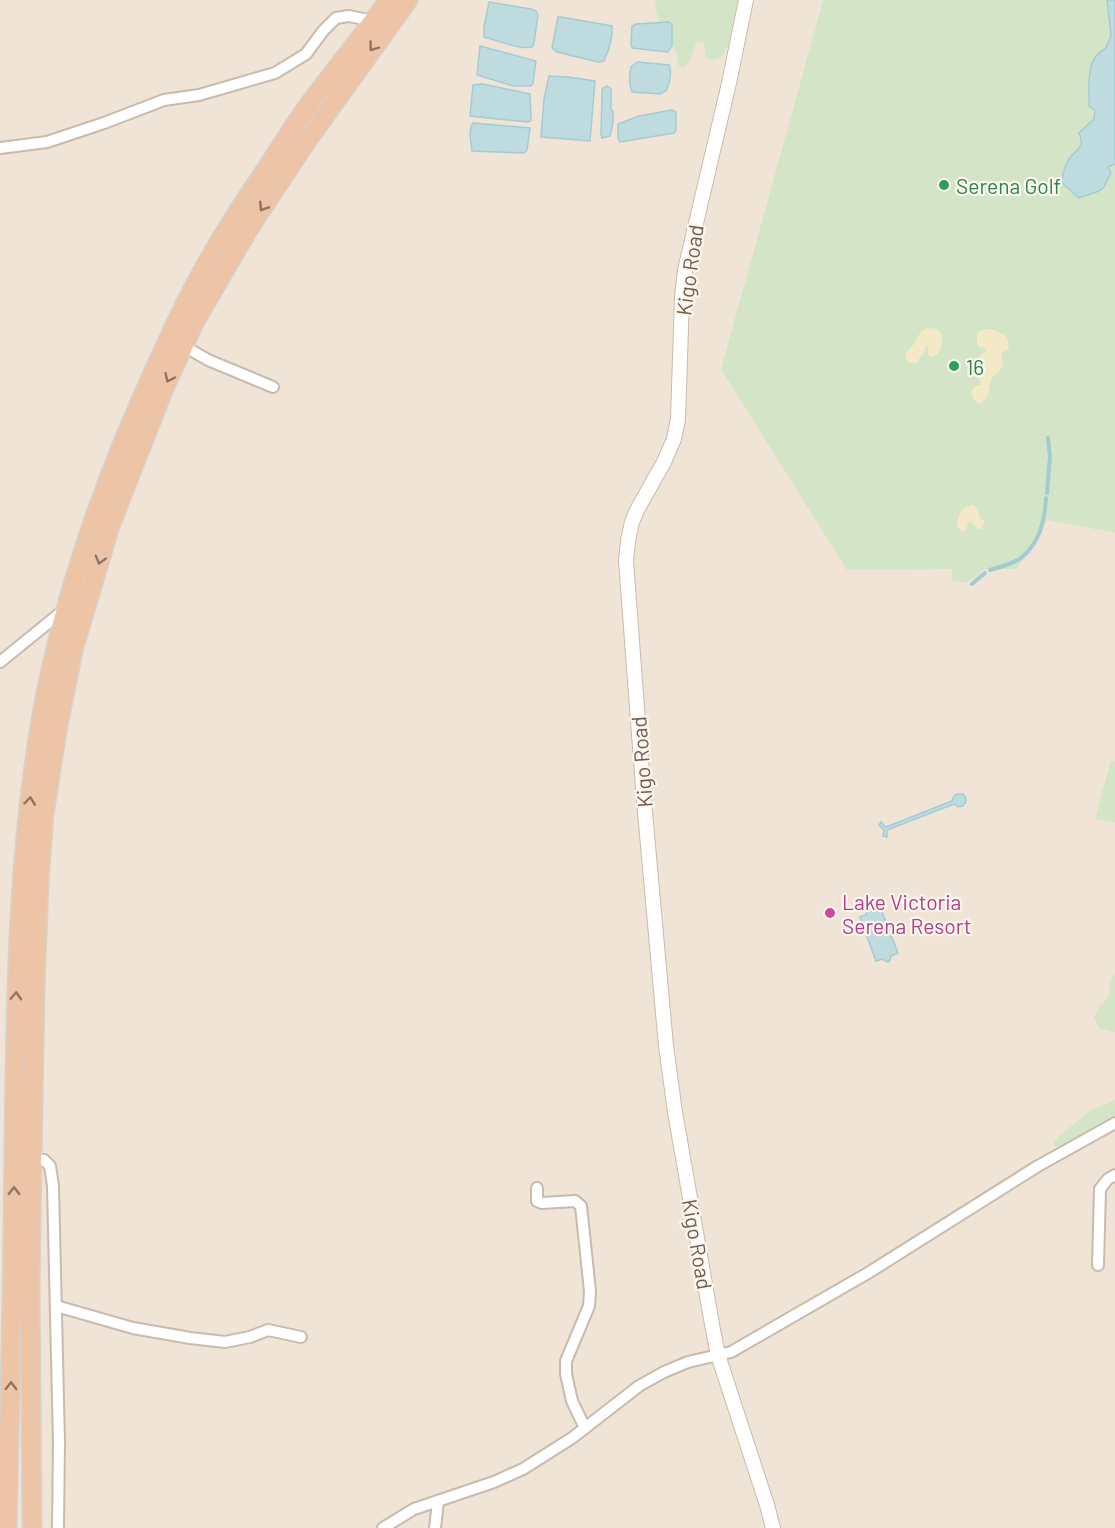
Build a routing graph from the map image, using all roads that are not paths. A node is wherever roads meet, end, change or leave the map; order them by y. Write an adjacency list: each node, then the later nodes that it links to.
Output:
1 (389, 0): 4 (highway)
2 (408, 0): 6 (highway, one-way to 6)
3 (746, 0): 18 (street, Kigo Road)
4 (373, 21): 5 (street); 8 (highway)
5 (0, 148)
6 (183, 346): 7 (street); 11 (highway, one-way to 11)
7 (273, 387)
8 (66, 608): 9 (street); 16 (highway, one-way to 8)
9 (0, 662)
10 (1115, 1123): 18 (street)
11 (32, 1159): 15 (street); 22 (highway)
12 (1115, 1174): 14 (street)
13 (537, 1188): 19 (street)
14 (1098, 1266)
15 (56, 1306): 17 (street); 23 (street)
16 (6, 1317): 21 (highway, one-way to 16)
17 (301, 1337)
18 (718, 1355): 19 (street); 26 (street, Kigo Road)
19 (585, 1428): 20 (street)
20 (438, 1502): 24 (street); 25 (street)
21 (7, 1528)
22 (32, 1528)
23 (58, 1528)
24 (383, 1528)
25 (435, 1528)
26 (772, 1528)

